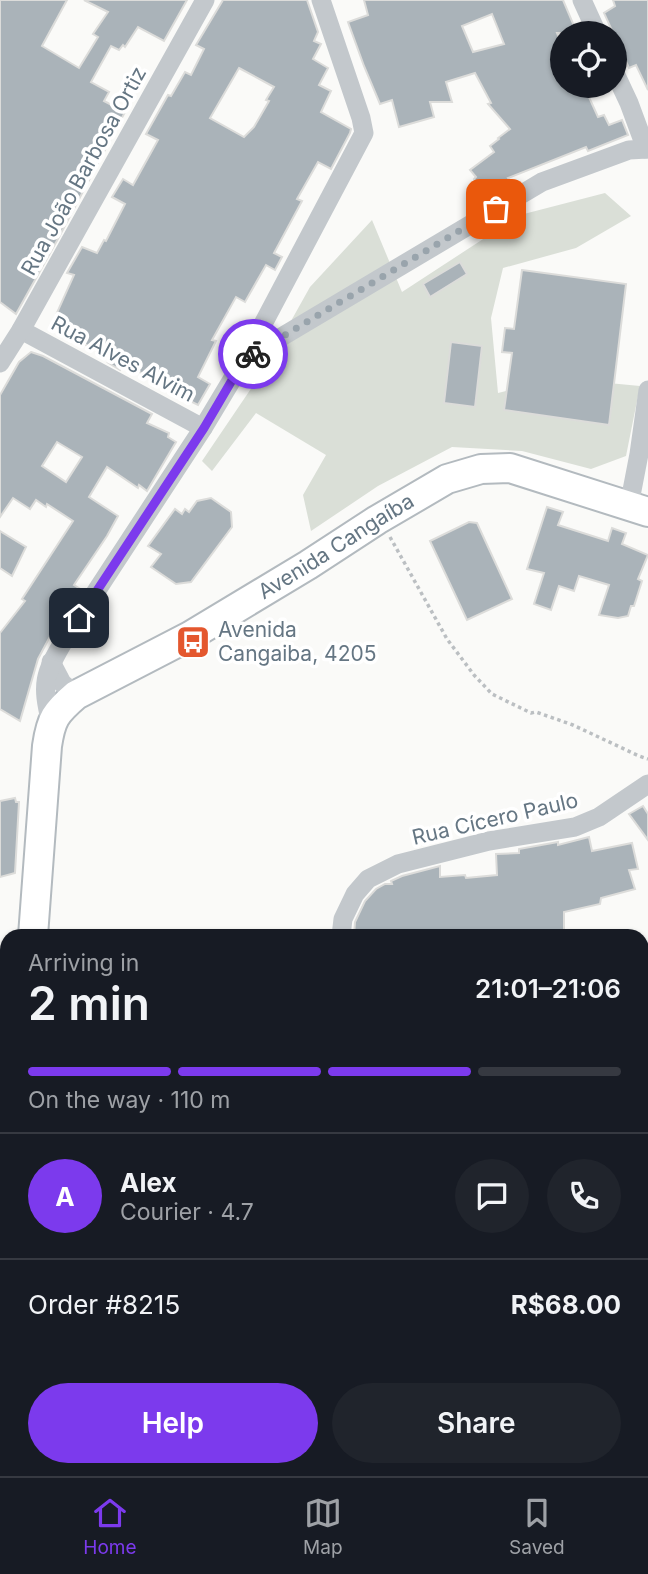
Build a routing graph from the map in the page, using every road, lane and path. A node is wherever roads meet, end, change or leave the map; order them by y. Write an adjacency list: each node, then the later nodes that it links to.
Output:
1 (205, 0): 7 (street, Rua João Barbosa Ortiz)
2 (321, 0): 8 (street)
3 (582, 0): 4 (street)
4 (592, 21)
5 (626, 98): 6 (street)
6 (647, 149): 8 (street)
7 (21, 330): 9 (street, Rua João Barbosa Ortiz); 11 (street, Rua Alves Alvim)
8 (245, 358): 11 (street)
9 (0, 363)
10 (648, 390): 12 (street)
11 (204, 428): 14 (street)
12 (639, 509): 13 (main road, Avenida Cangaíba)
13 (377, 520): 15 (main road, Avenida Cangaíba); 17 (path)
14 (51, 662): 15 (street); 16 (street)
15 (76, 695): 16 (main road, Avenida Cangaíba)
16 (51, 723): 19 (main road)
17 (648, 759)
18 (648, 784): 20 (street, Rua Cícero Paulo)
19 (34, 929)
20 (342, 929)

